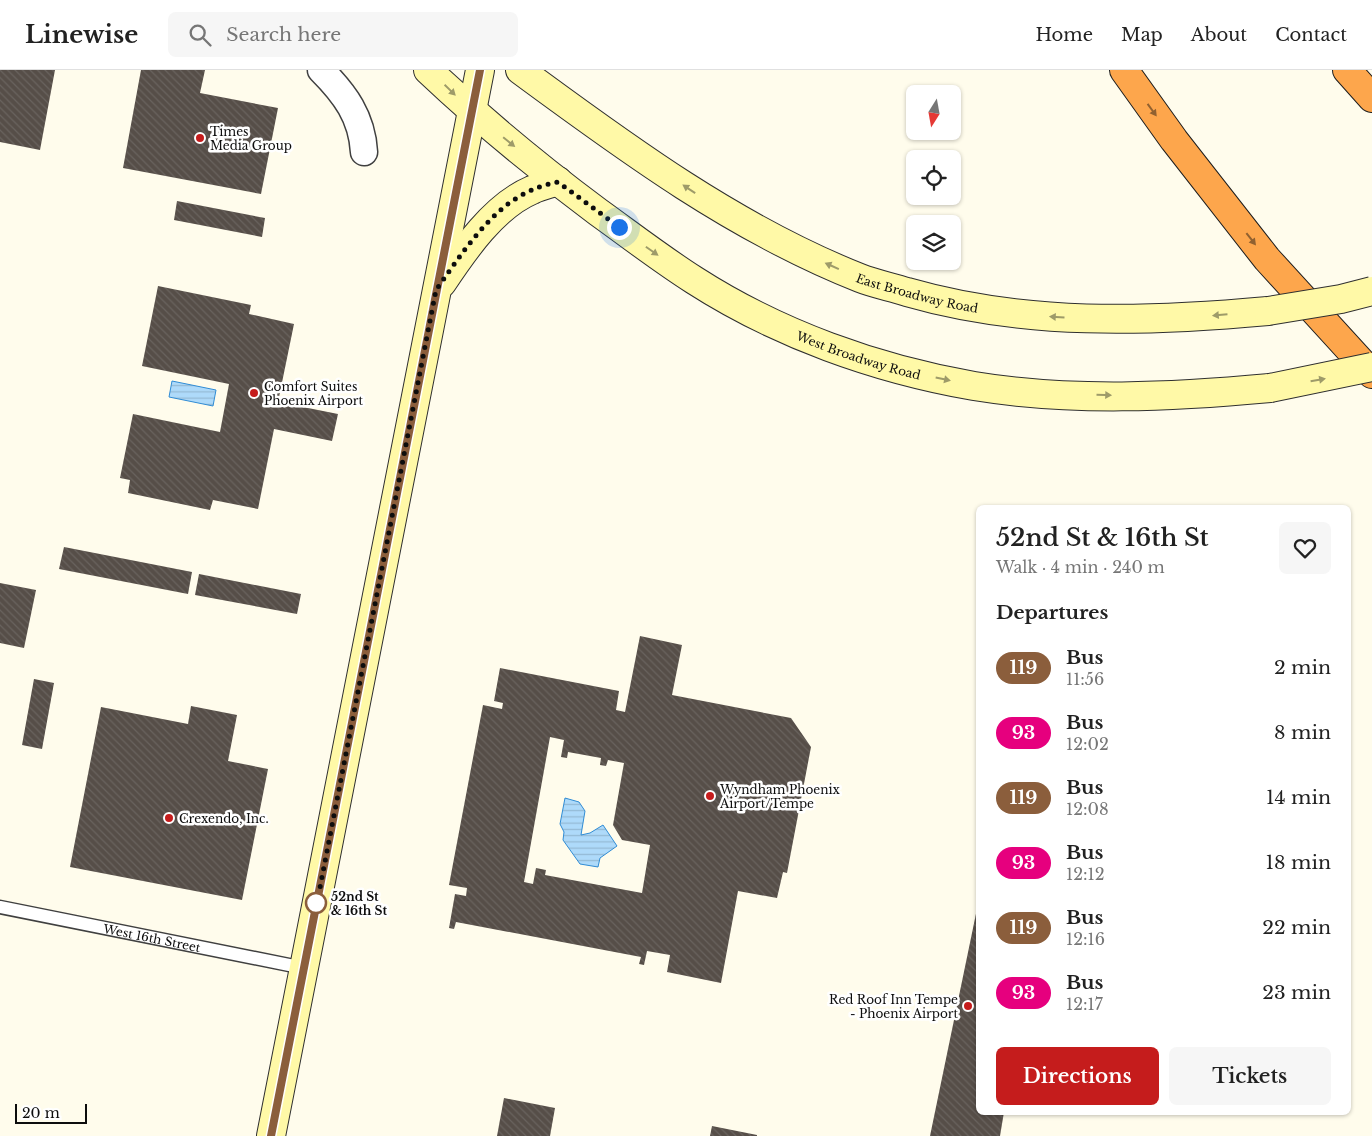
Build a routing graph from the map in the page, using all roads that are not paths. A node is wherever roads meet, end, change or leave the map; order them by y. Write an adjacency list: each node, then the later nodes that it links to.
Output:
1 (321, 70): 9 (street)
2 (428, 70): 8 (main road, West Broadway Road, one-way to 8)
3 (480, 70): 8 (main road)
4 (520, 70): 12 (main road, East Broadway Road, one-way to 4, bridge)
5 (1124, 70): 14 (highway, one-way to 14)
6 (1348, 70): 7 (highway)
7 (1372, 98)
8 (471, 111): 10 (main road, West Broadway Road, one-way to 10); 11 (main road)
9 (364, 152)
10 (558, 182): 11 (main road); 13 (main road, West Broadway Road, one-way to 13, bridge)
11 (436, 290): 16 (main road)
12 (1372, 291)
13 (1372, 367)
14 (1372, 374)
15 (0, 907): 16 (lane, West 16th Street)
16 (304, 968): 17 (main road)
17 (271, 1136)

